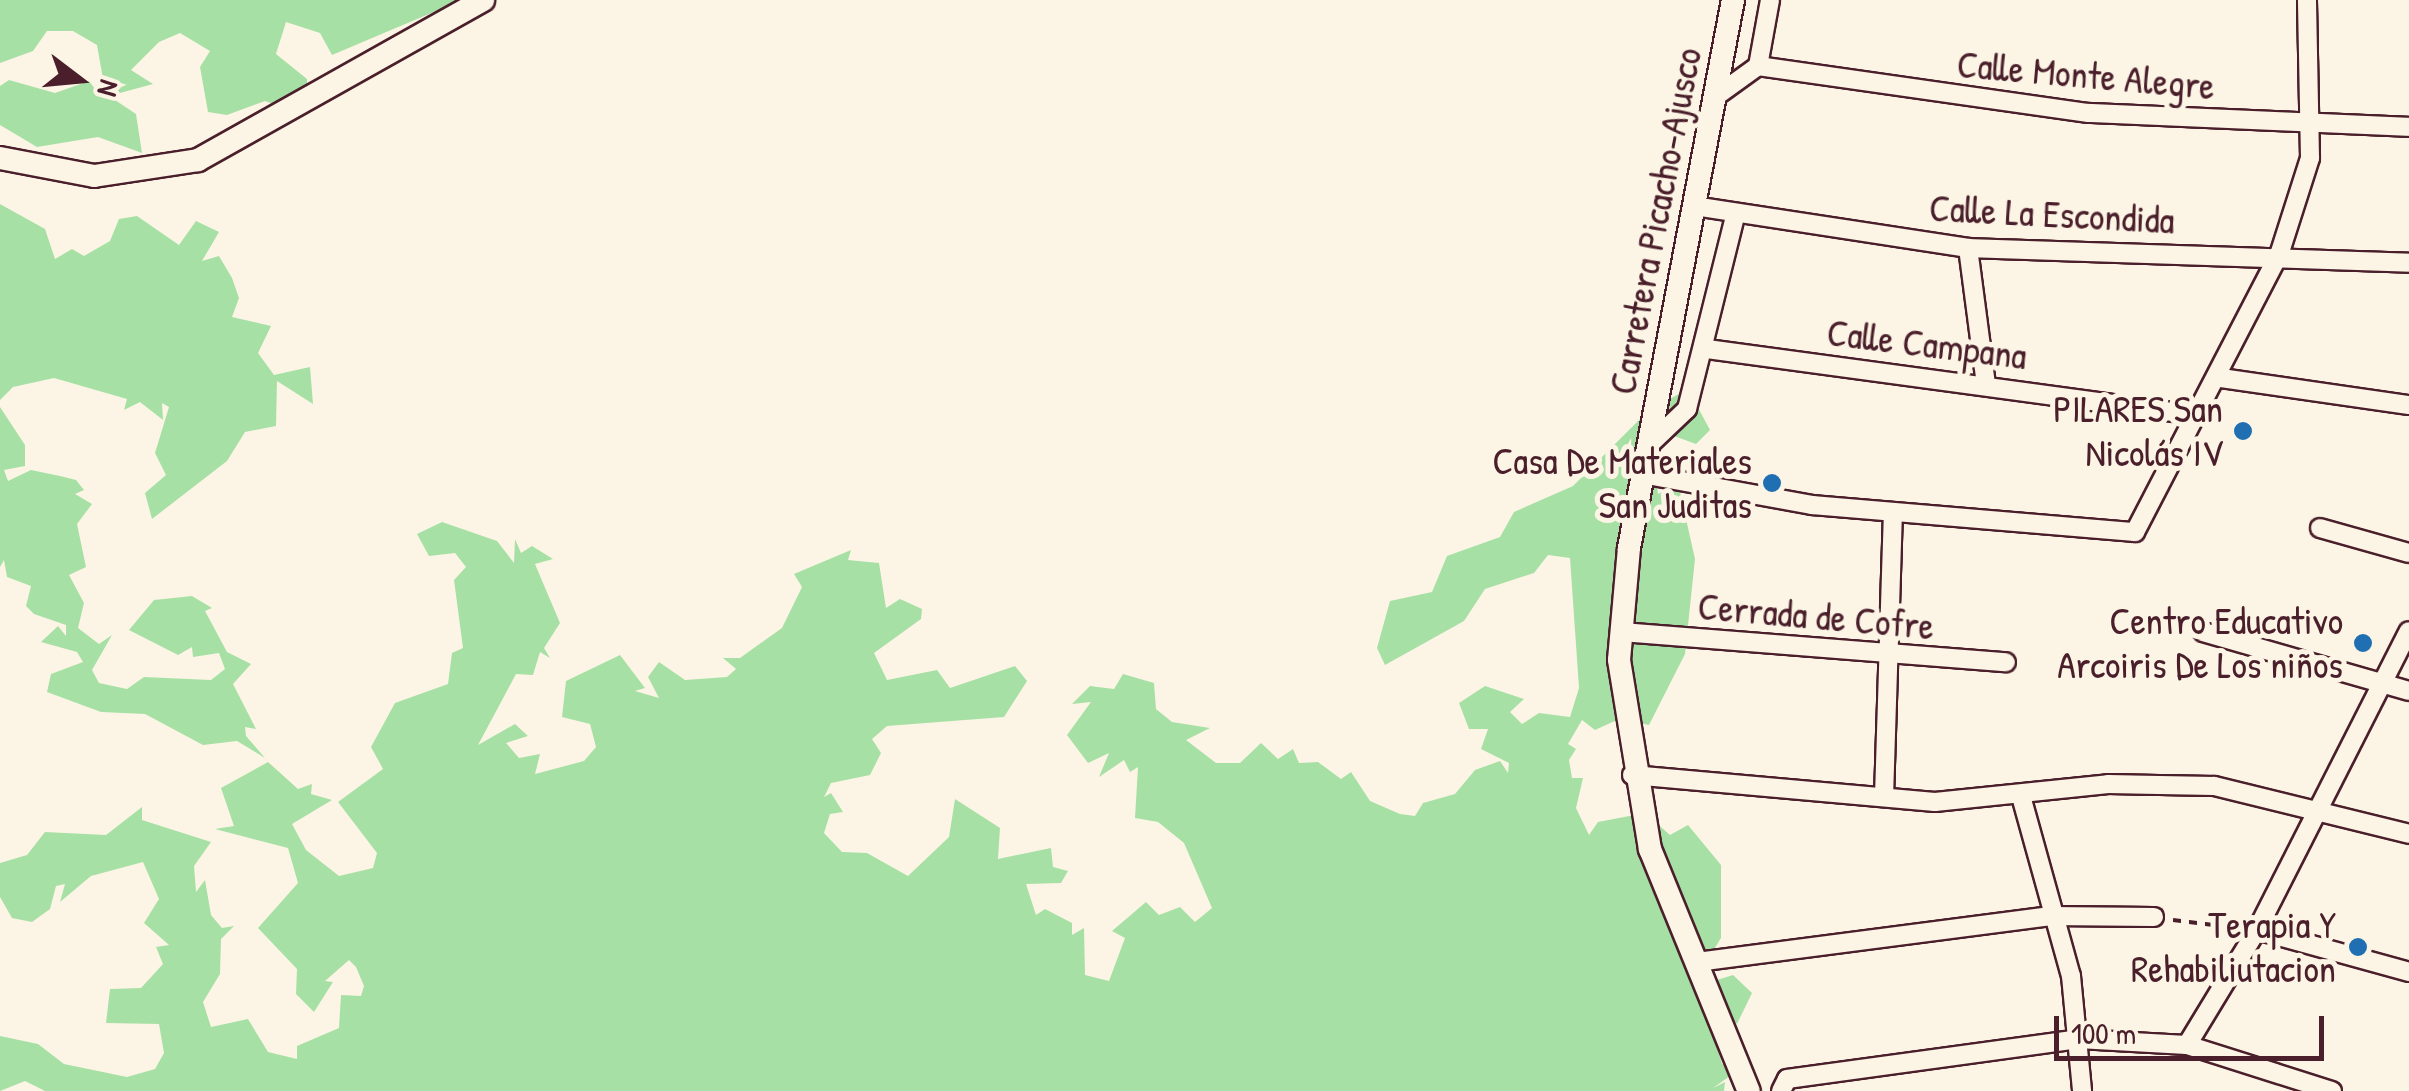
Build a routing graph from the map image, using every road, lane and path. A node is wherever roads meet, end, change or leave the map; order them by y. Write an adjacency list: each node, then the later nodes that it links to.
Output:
1 (483, 0): 9 (main road)
2 (1733, 0): 6 (main road, Carretera Picacho-Ajusco)
3 (1770, 0): 5 (street)
4 (2307, 0): 7 (street)
5 (1758, 66): 6 (street); 7 (street, Calle Monte Alegre)
6 (1715, 98): 10 (main road, Carretera Picacho-Ajusco)
7 (2314, 116): 8 (street, Calle Monte Alegre); 13 (street)
8 (2409, 127)
9 (0, 158)
10 (1694, 206): 11 (street, Calle La Escondida); 20 (main road, Carretera Picacho-Ajusco)
11 (1736, 213): 12 (street, Calle La Escondida); 15 (street)
12 (1968, 248): 13 (street, Calle La Escondida); 17 (street)
13 (2280, 252): 14 (street, Calle La Escondida); 16 (street)
14 (2409, 264)
15 (1706, 350): 17 (street, Calle Campana); 20 (street)
16 (2221, 378): 18 (street); 19 (street)
17 (1986, 384): 19 (street, Calle Campana)
18 (2409, 405)
19 (2198, 415): 22 (street)
20 (1648, 446): 21 (main road, Carretera Picacho-Ajusco)
21 (1642, 474): 22 (street); 26 (main road, Carretera Picacho-Ajusco)
22 (1893, 512): 28 (street)
23 (2320, 528): 24 (street)
24 (2409, 553)
25 (2409, 631): 30 (street)
26 (1621, 632): 28 (street, Cerrada de Cofre); 32 (main road, Carretera Picacho-Ajusco)
27 (2203, 632): 30 (street)
28 (1891, 657): 29 (street, Cerrada de Cofre); 34 (street)
29 (2006, 662)
30 (2387, 684): 31 (street); 35 (street)
31 (2409, 692)
32 (1632, 776): 34 (street); 40 (main road, Carretera Picacho-Ajusco)
33 (2021, 796): 34 (street); 35 (street); 37 (street)
34 (1884, 797)
35 (2321, 808): 36 (street); 39 (street)
36 (2409, 834)
37 (2050, 916): 38 (street); 40 (street); 42 (street)
38 (2154, 917): 39 (path)
39 (2257, 930): 41 (street); 43 (street)
40 (1696, 962): 44 (main road, Carretera Picacho-Ajusco)
41 (2409, 972)
42 (2078, 1040): 43 (street); 45 (street); 46 (street)
43 (2188, 1045): 47 (street)
44 (1749, 1091)
45 (1780, 1091)
46 (2082, 1091)
47 (2332, 1091)

